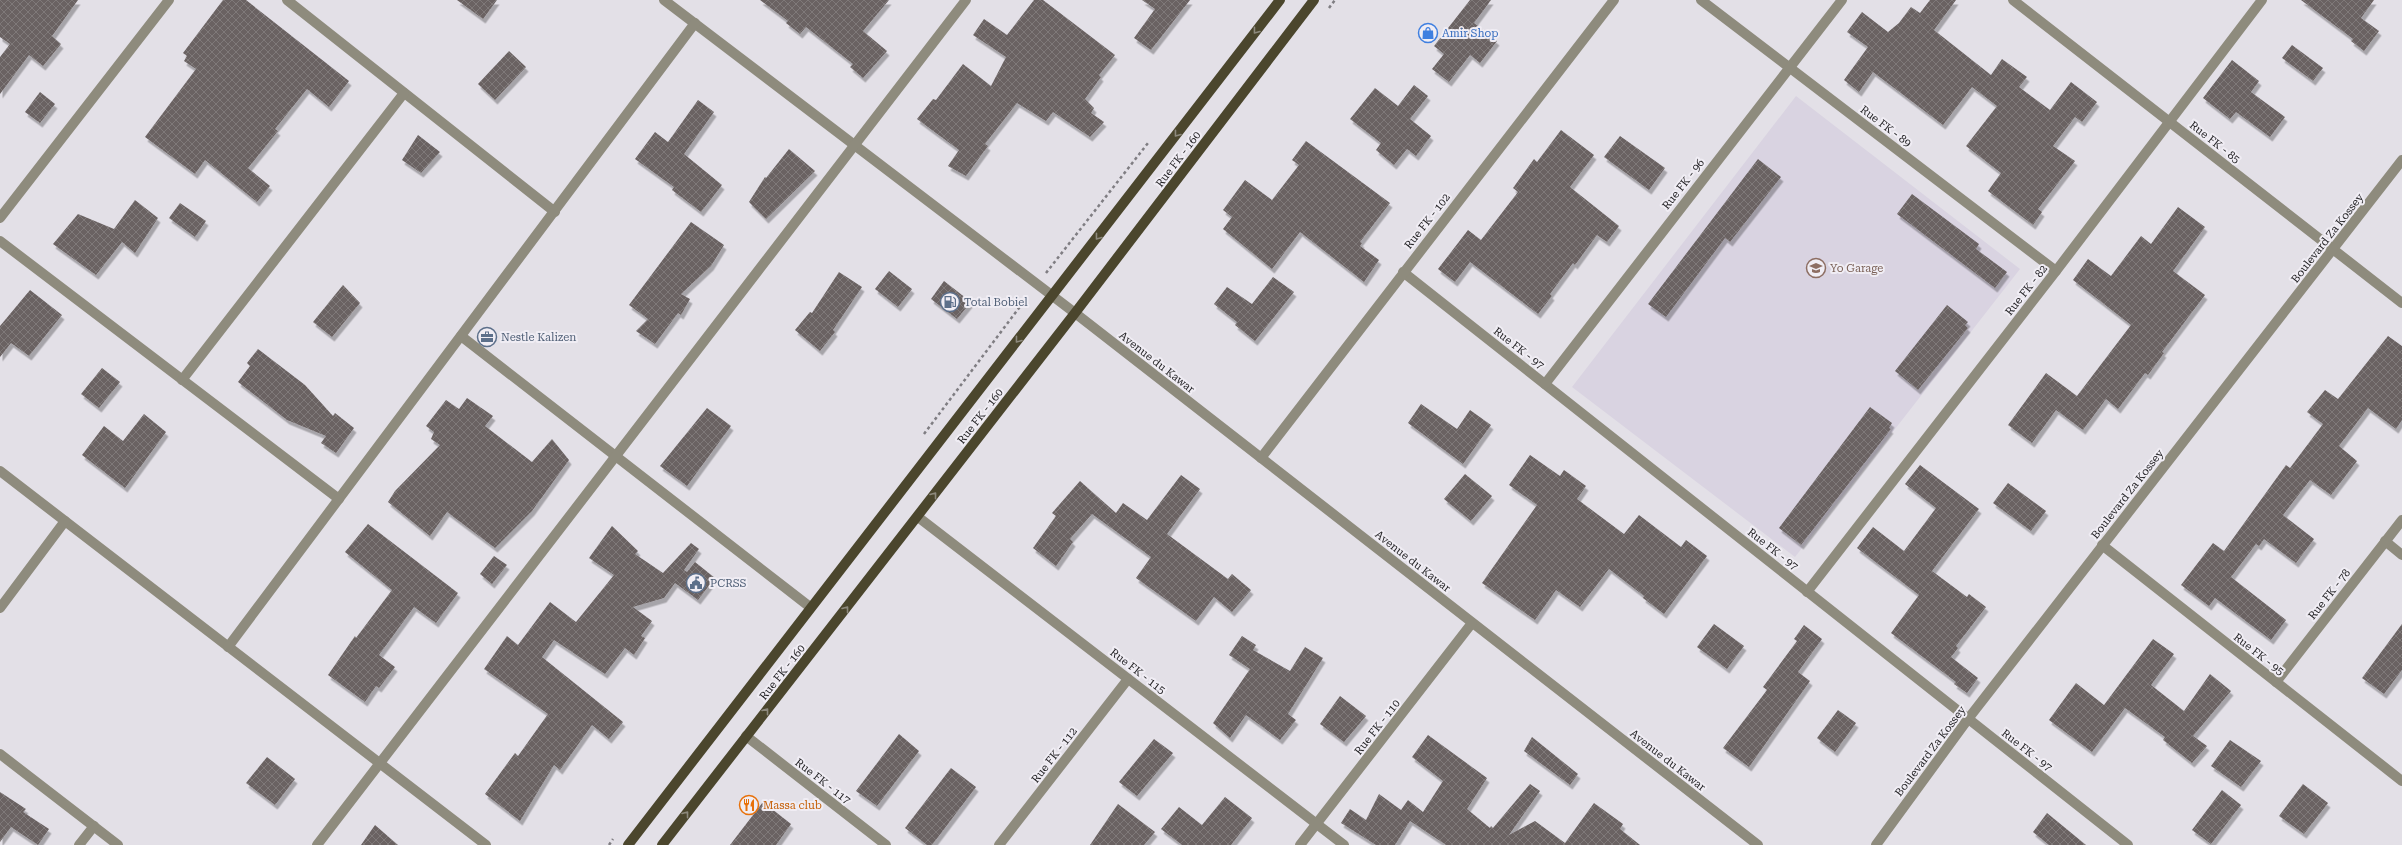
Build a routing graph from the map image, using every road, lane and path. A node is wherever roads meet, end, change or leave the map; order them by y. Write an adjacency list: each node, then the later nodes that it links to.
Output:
1 (169, 0): 19 (street)
2 (287, 0): 14 (street)
3 (664, 0): 12 (street, Avenue du Kawar)
4 (966, 0): 16 (street)
5 (1280, 0): 24 (main road, Rue FK - 160, one-way to 24)
6 (1314, 0): 26 (main road, Rue FK - 160)
7 (1614, 0): 23 (street, Rue FK - 102)
8 (1701, 0): 13 (street, Rue FK - 89)
9 (1842, 0): 13 (street, Rue FK - 96)
10 (2012, 0): 15 (street, Rue FK - 85)
11 (2262, 0): 15 (street, Rue FK - 82)
12 (695, 24): 16 (street, Avenue du Kawar); 18 (street)
13 (1789, 67): 22 (street, Rue FK - 89); 29 (street, Rue FK - 96)
14 (404, 93): 18 (street); 28 (street)
15 (2169, 122): 21 (street, Rue FK - 85); 22 (street, Rue FK - 82)
16 (854, 145): 24 (street, Avenue du Kawar); 30 (street)
17 (2402, 160): 21 (street, Boulevard Za Kossey)
18 (555, 212): 27 (street)
19 (0, 218)
20 (0, 241): 28 (street)
21 (2333, 250): 25 (street, Rue FK - 85); 38 (street, Boulevard Za Kossey)
22 (2056, 271): 40 (street, Rue FK - 82)
23 (1403, 272): 29 (street, Rue FK - 97); 31 (street, Rue FK - 102)
24 (1052, 296): 26 (street, Avenue du Kawar); 41 (main road, Rue FK - 160, one-way to 41)
25 (2402, 303)
26 (1075, 313): 31 (street, Avenue du Kawar); 34 (main road, Rue FK - 160, one-way to 26)
27 (461, 336): 30 (street); 33 (street)
28 (182, 380): 33 (street)
29 (1545, 384): 40 (street, Rue FK - 97)
30 (616, 456): 41 (street); 50 (street)
31 (1261, 458): 43 (street, Avenue du Kawar)
32 (0, 471): 36 (street)
33 (338, 499): 44 (street)
34 (918, 516): 45 (street, Rue FK - 115); 48 (main road, Rue FK - 160, one-way to 34)
35 (2402, 520): 37 (street, Rue FK - 78)
36 (65, 521): 42 (street); 44 (street)
37 (2385, 541): 39 (street); 46 (street, Rue FK - 78)
38 (2102, 545): 46 (street, Rue FK - 95); 47 (street, Boulevard Za Kossey)
39 (2402, 555)
40 (1807, 592): 47 (street, Rue FK - 97)
41 (810, 607): 58 (main road, Rue FK - 160)
42 (0, 608)
43 (1472, 623): 52 (street, Rue FK - 110); 64 (street, Avenue du Kawar)
44 (228, 647): 50 (street)
45 (1128, 679): 52 (street, Rue FK - 115); 61 (street, Rue FK - 112)
46 (2276, 682): 51 (street, Rue FK - 95)
47 (1968, 719): 65 (street, Boulevard Za Kossey); 66 (street, Rue FK - 97)
48 (746, 736): 59 (main road, Rue FK - 160, one-way to 48); 60 (street, Rue FK - 117)
49 (0, 754): 53 (street)
50 (380, 763): 56 (street); 57 (street)
51 (2402, 781)
52 (1316, 824): 62 (street, Rue FK - 110); 63 (street, Rue FK - 115)
53 (94, 826): 54 (street); 55 (street)
54 (79, 845)
55 (118, 845)
56 (317, 845)
57 (486, 845)
58 (628, 845)
59 (662, 845)
60 (886, 845)
61 (999, 845)
62 (1300, 845)
63 (1344, 845)
64 (1758, 845)
65 (1876, 845)
66 (2128, 845)

